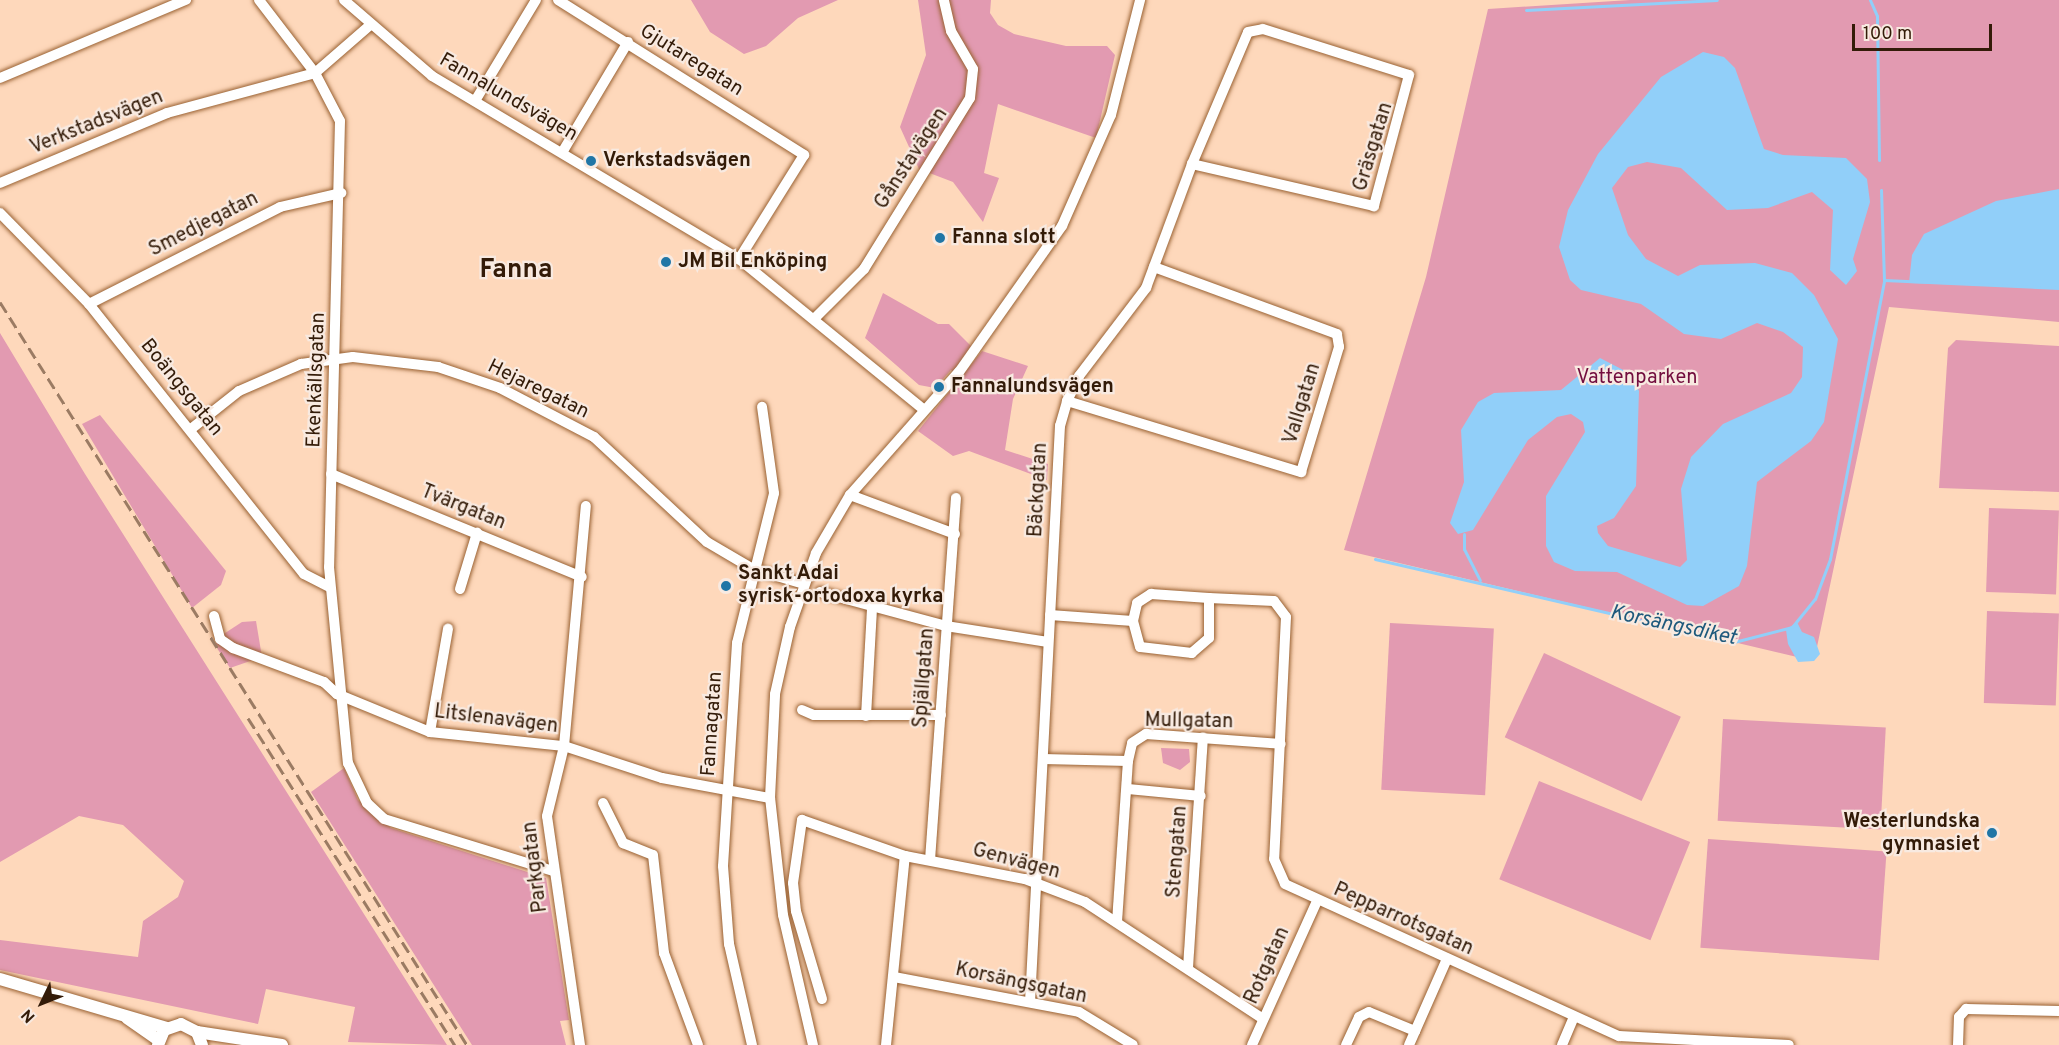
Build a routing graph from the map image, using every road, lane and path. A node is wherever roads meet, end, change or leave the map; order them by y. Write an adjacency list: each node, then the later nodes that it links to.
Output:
1 (186, 0): 12 (street)
2 (259, 0): 11 (street, Ekenkällsgatan)
3 (344, 0): 8 (street, Fannalundsvägen)
4 (536, 0): 13 (street)
5 (558, 0): 10 (street, Gjutaregatan)
6 (944, 0): 22 (street, Gånstavägen)
7 (1140, 0): 26 (street)
8 (369, 26): 11 (street, Verkstadsvägen); 13 (street, Fannalundsvägen)
9 (1254, 28): 15 (street, Bäckgatan); 15 (street, Gräsgatan)
10 (628, 42): 14 (street); 19 (street, Gjutaregatan)
11 (315, 73): 16 (street, Verkstadsvägen); 17 (street, Ekenkällsgatan)
12 (0, 78)
13 (475, 101): 14 (street, Fannalundsvägen)
14 (563, 151): 19 (street, Fannalundsvägen)
15 (1192, 164): 20 (street, Bäckgatan)
16 (0, 183)
17 (341, 193): 21 (street, Smedjegatan); 23 (street, Ekenkällsgatan)
18 (0, 213): 21 (street, Boängsgatan)
19 (740, 259): 22 (street, Fannalundsvägen)
20 (1155, 267): 24 (street, Bäckgatan); 24 (street, Vallgatan)
21 (89, 304): 27 (street, Boängsgatan)
22 (815, 318): 26 (street, Fannalundsvägen)
23 (335, 359): 27 (street, Hejaregatan); 28 (street, Ekenkällsgatan); 34 (street, Hejaregatan)
24 (1067, 401): 42 (street, Bäckgatan)
25 (762, 407): 34 (street, Fannagatan)
26 (923, 409): 29 (street)
27 (191, 429): 37 (street, Boängsgatan)
28 (332, 474): 32 (street, Tvärgatan); 37 (street, Ekenkällsgatan)
29 (850, 495): 33 (street); 36 (street)
30 (956, 498): 33 (street, Spjällgatan)
31 (586, 506): 35 (street, Parkgatan)
32 (477, 533): 35 (street, Tvärgatan); 38 (street)
33 (955, 534): 45 (street, Spjällgatan)
34 (753, 569): 36 (street, Hejaregatan); 59 (street, Fannagatan)
35 (582, 577): 55 (street, Parkgatan)
36 (804, 584): 61 (street)
37 (329, 587): 48 (street, Ekenkällsgatan)
38 (460, 589)
39 (820, 592): 41 (street)
40 (1209, 598): 44 (street); 44 (street); 54 (street, Pepparrotsgatan)
41 (872, 608): 45 (street); 51 (street)
42 (1050, 615): 44 (street); 47 (street, Bäckgatan)
43 (213, 616): 48 (street, Litslenavägen)
44 (1133, 621)
45 (946, 626): 47 (street); 50 (street, Spjällgatan)
46 (448, 629): 52 (street)
47 (1048, 642): 56 (street, Bäckgatan)
48 (337, 694): 52 (street, Litslenavägen); 65 (street, Ekenkällsgatan)
49 (802, 710): 51 (street)
50 (941, 715): 51 (street); 64 (street, Spjällgatan)
51 (866, 716)
52 (430, 732): 55 (street, Litslenavägen)
53 (1203, 737): 54 (street, Mullgatan); 57 (street, Mullgatan); 60 (street, Stengatan)
54 (1281, 744): 67 (street, Pepparrotsgatan)
55 (564, 746): 59 (street, Litslenavägen); 65 (street, Parkgatan)
56 (1043, 759): 57 (street); 66 (street, Bäckgatan)
57 (1128, 761): 58 (street)
58 (1128, 789): 60 (street); 68 (street)
59 (727, 791): 61 (street, Litslenavägen); 90 (street, Fannagatan)
60 (1200, 796): 70 (street, Stengatan)
61 (770, 798): 91 (street)
62 (603, 803): 89 (street)
63 (905, 856): 64 (street, Genvägen); 71 (street); 73 (street, Genvägen)
64 (930, 860): 66 (street, Genvägen)
65 (553, 871): 88 (street, Parkgatan)
66 (1037, 882): 68 (street, Genvägen); 74 (street, Bäckgatan)
67 (1317, 901): 69 (street, Pepparrotsgatan); 78 (street, Rotgatan)
68 (1117, 921): 70 (street, Genvägen)
69 (1447, 958): 77 (street, Pepparrotsgatan); 80 (street)
70 (1188, 968): 78 (street, Genvägen)
71 (894, 976): 74 (street, Korsängsgatan); 92 (street)
72 (0, 979): 75 (main road)
73 (822, 999)
74 (1030, 1002): 93 (street, Korsängsgatan)
75 (108, 1008): 79 (main road); 84 (main road)
76 (2059, 1011): 99 (street)
77 (1574, 1017): 82 (street, Pepparrotsgatan); 97 (street)
78 (1263, 1019): 94 (street, Rotgatan)
79 (167, 1028): 81 (main road); 84 (main road)
80 (1415, 1030): 95 (street); 96 (street)
81 (197, 1032): 83 (main road); 85 (main road)
82 (1689, 1042): 98 (street, Pepparrotsgatan)
83 (254, 1043): 86 (main road); 87 (main road)
84 (158, 1044)
85 (202, 1045)
86 (239, 1045)
87 (282, 1045)
88 (580, 1045)
89 (698, 1045)
90 (752, 1045)
91 (813, 1045)
92 (886, 1045)
93 (1132, 1045)
94 (1252, 1045)
95 (1347, 1045)
96 (1408, 1045)
97 (1562, 1045)
98 (1789, 1045)
99 (1958, 1045)

